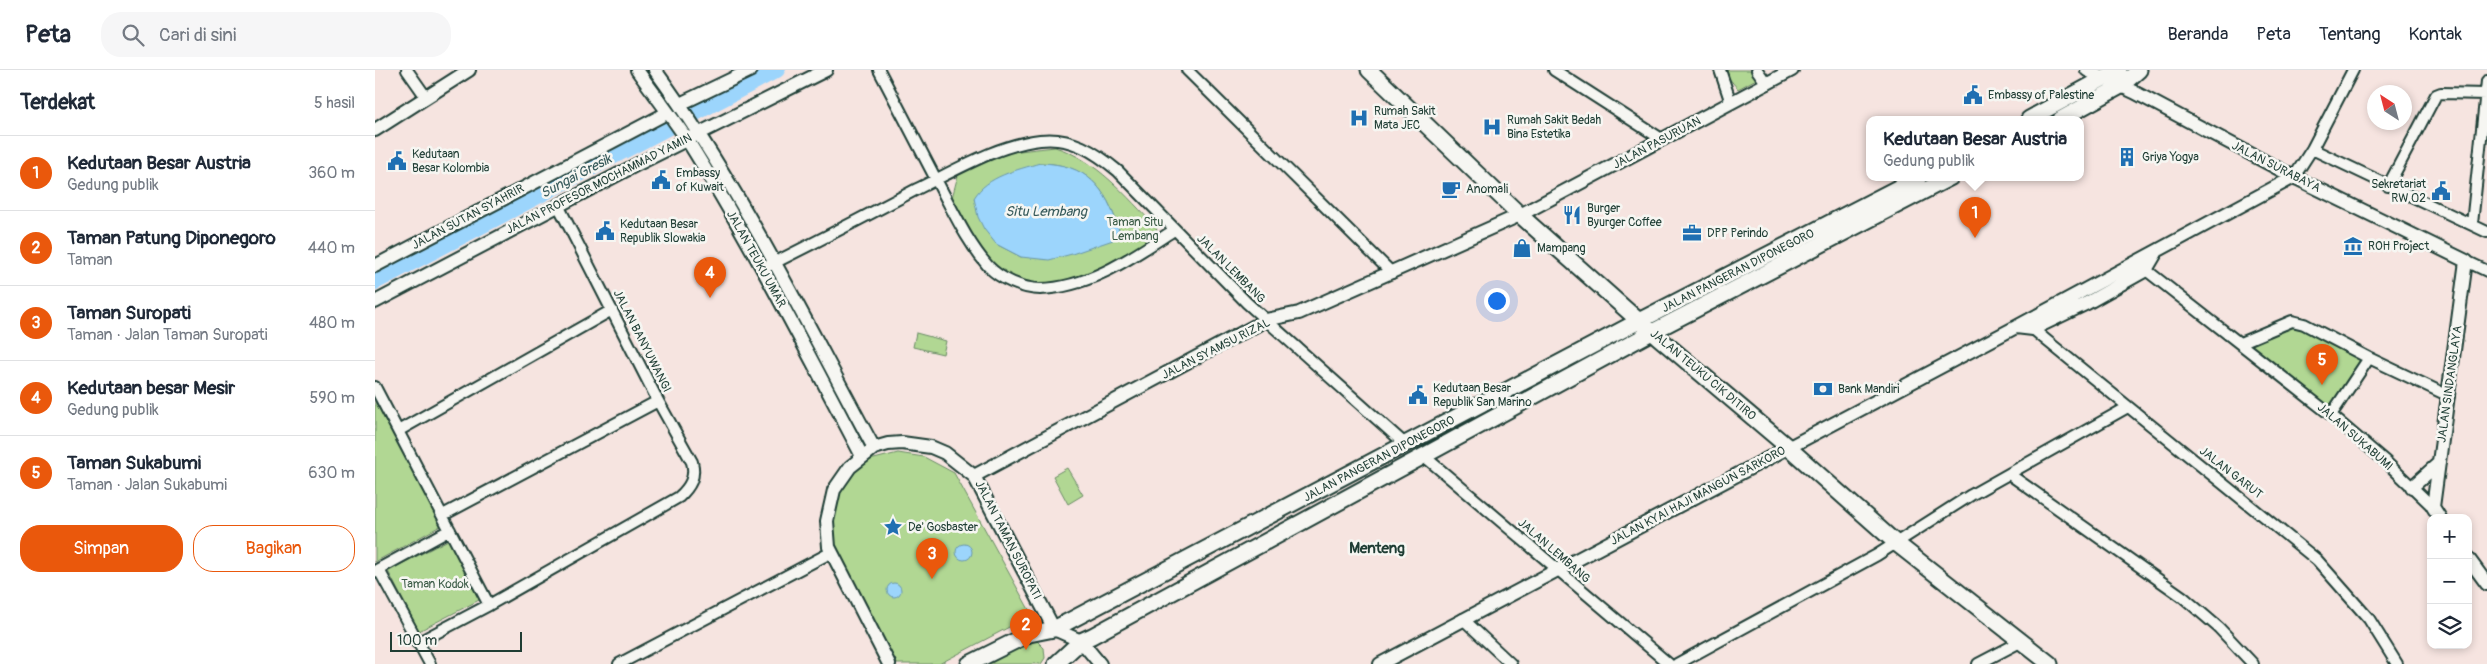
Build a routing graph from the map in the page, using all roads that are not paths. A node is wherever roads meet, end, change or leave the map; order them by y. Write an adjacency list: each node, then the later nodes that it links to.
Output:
1 (407, 70): 23 (street)
2 (469, 70): 23 (street)
3 (637, 70): 26 (street, JALAN TEUKU UMAR)
4 (655, 70): 25 (street, JALAN TEUKU UMAR)
5 (751, 70): 25 (street)
6 (826, 70): 30 (street, JALAN PROFESOR MOCHAMMAD YAMIN)
7 (879, 70): 35 (street)
8 (1187, 70): 50 (street)
9 (1554, 70): 32 (street)
10 (1720, 70): 24 (street)
11 (1757, 70): 20 (street)
12 (1792, 70): 20 (street, JALAN PASURUAN)
13 (2087, 70): 18 (street, JALAN SURABAYA)
14 (2119, 70): 18 (main road)
15 (2139, 70): 21 (main road)
16 (2353, 70): 33 (street)
17 (1371, 71): 41 (main road, JALAN TEUKU CIK DITIRO)
18 (2103, 78): 21 (street, JALAN SURABAYA); 27 (main road)
19 (2487, 81): 22 (street)
20 (1767, 84): 24 (street, JALAN PASURUAN)
21 (2121, 86): 28 (main road); 34 (street, JALAN SURABAYA)
22 (2486, 94): 38 (street); 42 (street)
23 (426, 97): 29 (street)
24 (1731, 103): 32 (street, JALAN PASURUAN)
25 (682, 107): 30 (street, JALAN TEUKU UMAR)
26 (669, 115): 31 (street, JALAN TEUKU UMAR); 46 (street, JALAN SUTAN SYAHRIR)
27 (2034, 116)
28 (2066, 116)
29 (375, 130)
30 (699, 131): 31 (street, JALAN PROFESOR MOCHAMMAD YAMIN); 47 (street, JALAN TEUKU UMAR)
31 (685, 138): 40 (street, JALAN PROFESOR MOCHAMMAD YAMIN); 47 (street, JALAN TEUKU UMAR)
32 (1663, 140): 41 (street, JALAN PASURUAN)
33 (2312, 149): 34 (street); 38 (street)
34 (2294, 177): 45 (street, JALAN SURABAYA); 48 (street)
35 (936, 180): 43 (street, JALAN LEMBANG); 43 (street); 47 (street, JALAN LEMBANG)
36 (1914, 181): 39 (main road, JALAN PANGERAN DIPONEGORO)
37 (1941, 181): 39 (main road, JALAN PANGERAN DIPONEGORO)
38 (2388, 186): 42 (street)
39 (1884, 204): 54 (main road, JALAN PANGERAN DIPONEGORO); 56 (main road, JALAN PANGERAN DIPONEGORO)
40 (558, 205): 51 (street, JALAN PROFESOR MOCHAMMAD YAMIN); 52 (street, JALAN BANYUWANGI)
41 (1521, 215): 50 (street, JALAN SYAMSU RIZAL); 54 (main road, JALAN TEUKU CIK DITIRO)
42 (2472, 224): 44 (street)
43 (1174, 230): 53 (street, JALAN LEMBANG)
44 (2487, 232)
45 (2466, 261): 49 (street); 60 (street, JALAN SINDANGLAYA)
46 (375, 266)
47 (768, 266): 66 (street, JALAN TEUKU UMAR); 68 (street, JALAN TEUKU UMAR)
48 (2142, 266): 55 (street); 57 (street, JALAN SUKABUMI)
49 (2487, 271)
50 (1392, 273): 53 (street, JALAN SYAMSU RIZAL)
51 (375, 302)
52 (611, 310): 61 (street, JALAN BANYUWANGI); 64 (street)
53 (1266, 320): 65 (street, JALAN LEMBANG); 72 (street, JALAN SYAMSU RIZAL)
54 (1639, 321): 56 (main road, JALAN TEUKU CIK DITIRO); 65 (main road, JALAN PANGERAN DIPONEGORO)
55 (2031, 324): 62 (street, JALAN GARUT); 67 (street, JALAN KYAI HAJI MANGUN SARKORO)
56 (1651, 332): 67 (main road, JALAN TEUKU CIK DITIRO); 69 (main road, JALAN PANGERAN DIPONEGORO)
57 (2240, 343): 58 (street); 63 (street, JALAN SUKABUMI)
58 (2369, 358): 60 (street); 63 (street)
59 (375, 387): 64 (street)
60 (2449, 396): 70 (street, JALAN SINDANGLAYA)
61 (658, 402): 75 (street); 83 (street, JALAN BANYUWANGI)
62 (2128, 407): 71 (street); 103 (street, JALAN GARUT)
63 (2331, 415): 73 (street, JALAN SUKABUMI)
64 (397, 431): 75 (street)
65 (1406, 445): 85 (main road, JALAN PANGERAN DIPONEGORO)
66 (874, 448): 68 (street, JALAN TAMAN SUROPATI); 72 (street, JALAN TAMAN SUROPATI)
67 (1789, 448): 77 (main road, JALAN TEUKU CIK DITIRO); 81 (street, JALAN KYAI HAJI MANGUN SARKORO)
68 (862, 456): 78 (street, JALAN TAMAN SUROPATI)
69 (1424, 456): 81 (street, JALAN LEMBANG); 87 (main road, JALAN PANGERAN DIPONEGORO)
70 (2439, 464): 73 (street); 74 (street, JALAN SINDANGLAYA)
71 (2009, 474): 77 (street); 102 (street)
72 (974, 476): 85 (street, JALAN TAMAN SUROPATI)
73 (2412, 487): 74 (street, JALAN SUKABUMI)
74 (2437, 513)
75 (443, 515): 76 (street)
76 (450, 530): 80 (street); 83 (street)
77 (1896, 543): 86 (main road, JALAN TEUKU CIK DITIRO); 99 (street)
78 (832, 552): 91 (street); 92 (street, JALAN TAMAN SUROPATI)
79 (2469, 559): 82 (street)
80 (377, 570): 88 (street)
81 (1557, 571): 84 (street, JALAN KYAI HAJI MANGUN SARKORO); 98 (street, JALAN LEMBANG)
82 (2487, 584)
83 (489, 605): 88 (street)
84 (1463, 619): 89 (street, JALAN KYAI HAJI MANGUN SARKORO); 97 (street)
85 (1054, 629): 87 (street); 93 (main road, JALAN PANGERAN DIPONEGORO)
86 (2021, 641): 100 (street); 101 (main road, JALAN TEUKU CIK DITIRO)
87 (1081, 642): 94 (main road, JALAN PANGERAN DIPONEGORO); 95 (street)
88 (417, 643): 90 (street)
89 (1397, 660): 96 (street, JALAN KYAI HAJI MANGUN SARKORO)
90 (430, 664)
91 (619, 664)
92 (889, 664)
93 (969, 664)
94 (1056, 664)
95 (1099, 664)
96 (1380, 664)
97 (1511, 664)
98 (1669, 664)
99 (1677, 664)
100 (1978, 664)
101 (2050, 664)
102 (2253, 664)
103 (2397, 664)

